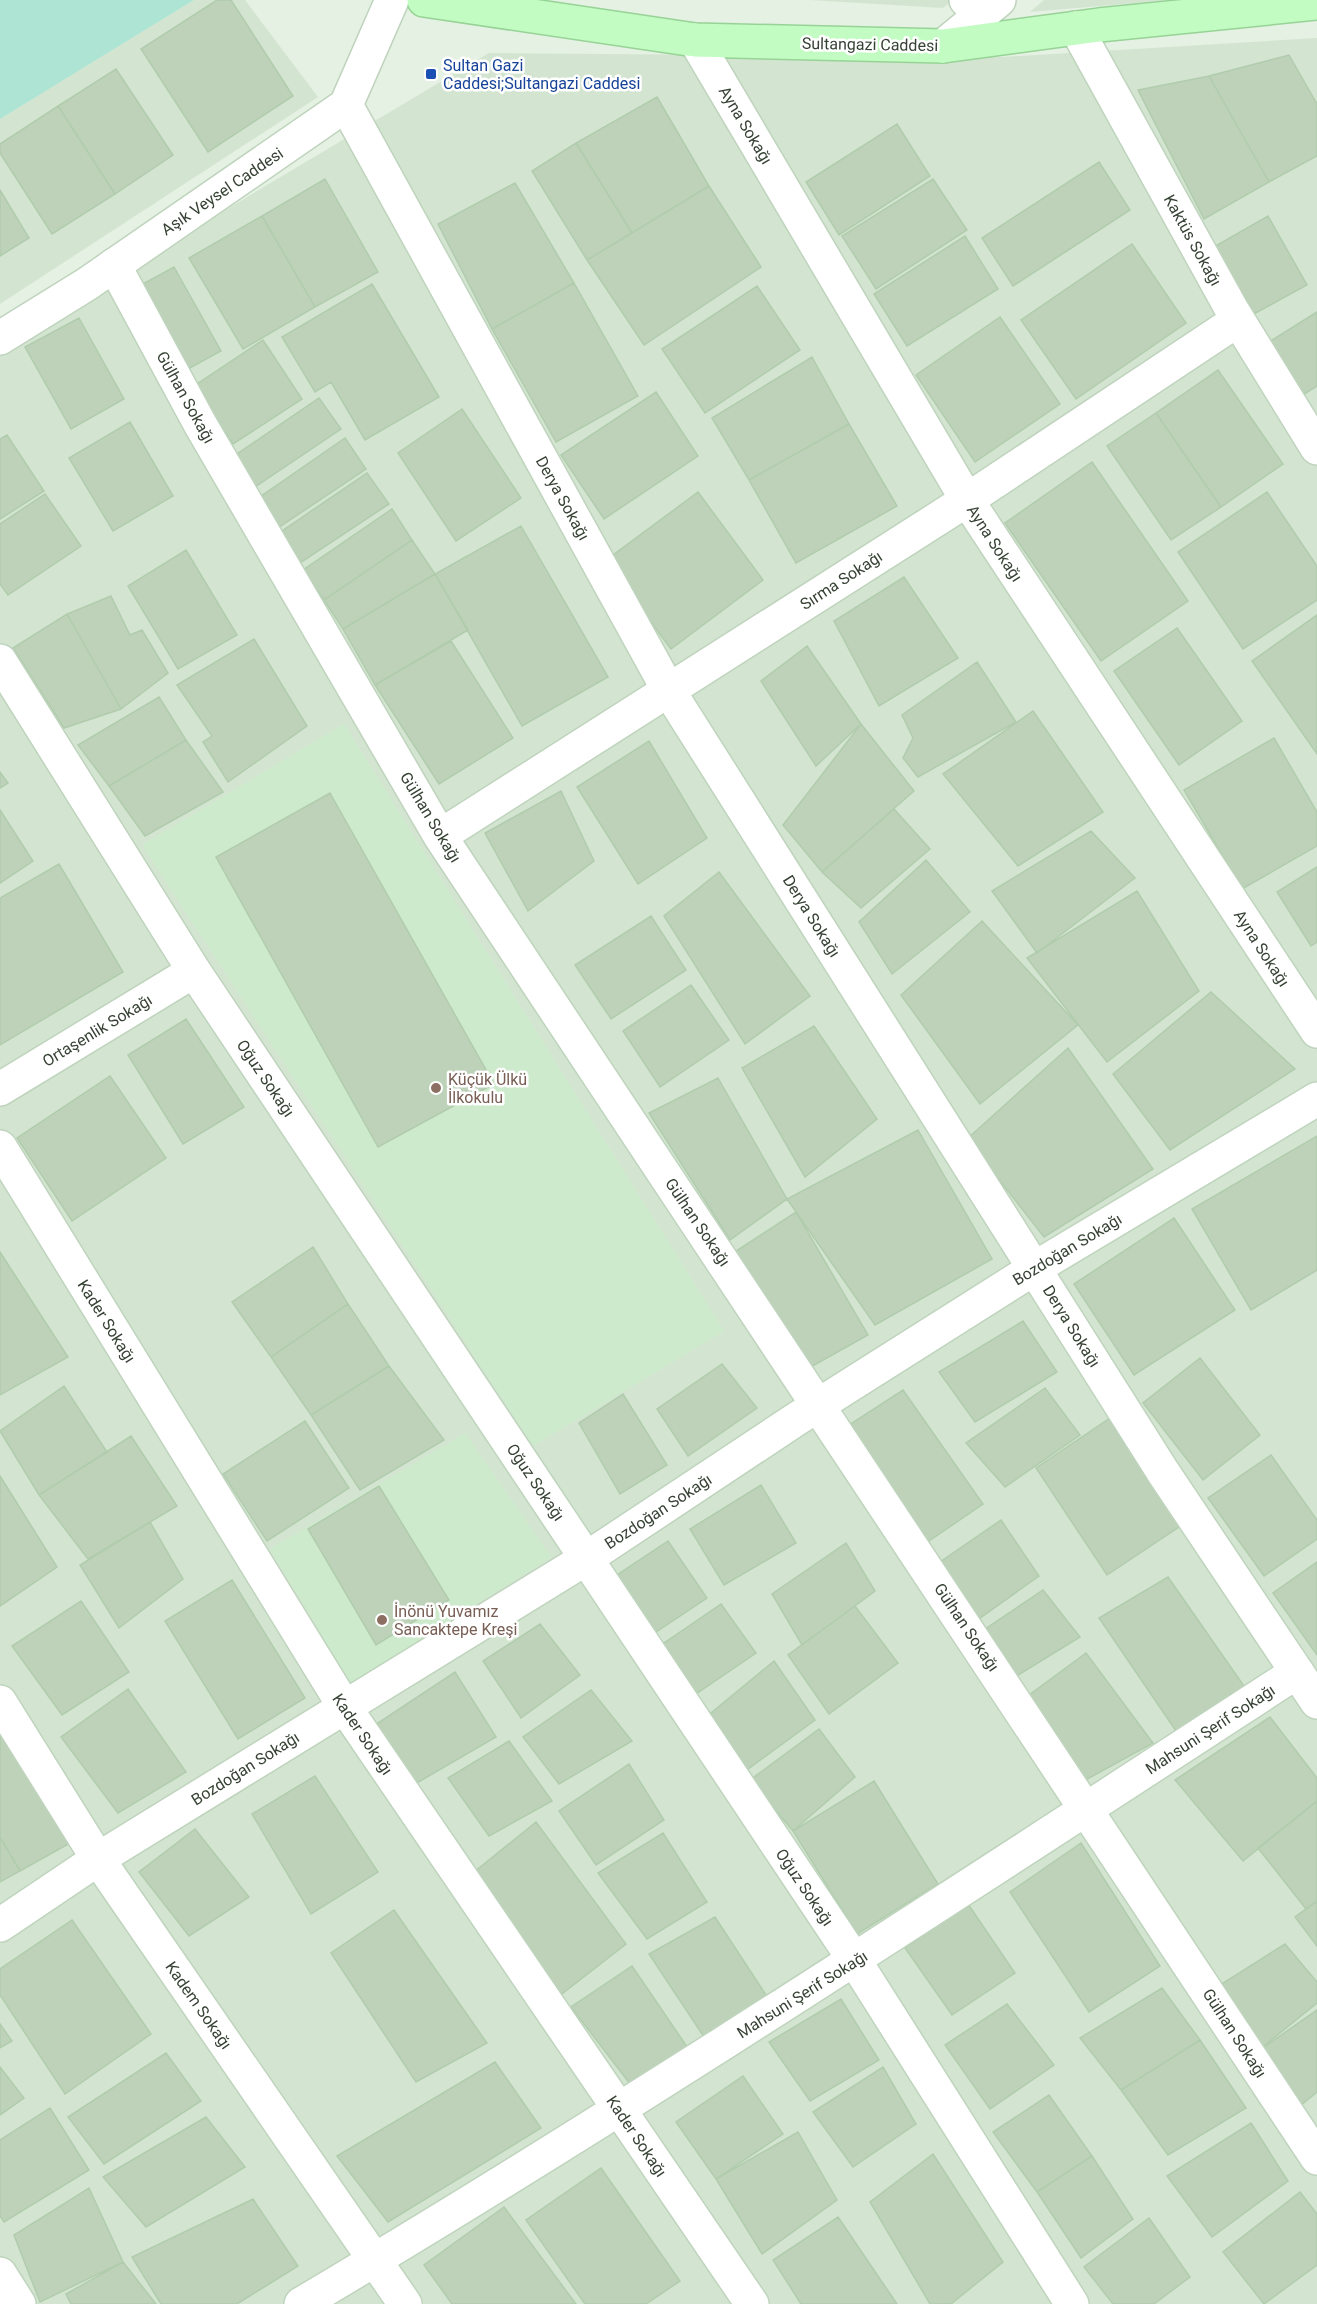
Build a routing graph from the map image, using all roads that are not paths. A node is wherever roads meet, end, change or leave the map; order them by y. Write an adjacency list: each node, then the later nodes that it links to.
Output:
1 (393, 0): 9 (street)
2 (424, 0): 3 (main road, Sultangazi Caddesi)
3 (467, 3): 7 (main road, Sultangazi Caddesi)
4 (1317, 3): 6 (main road, Sultangazi Caddesi)
5 (982, 5): 8 (street)
6 (1076, 28): 8 (main road, Sultangazi Caddesi); 11 (street, Kaktüs Sokağı)
7 (695, 40): 8 (main road, Sultangazi Caddesi); 14 (street, Ayna Sokağı)
8 (943, 46)
9 (346, 105): 10 (street, Aşık Veysel Caddesi); 16 (street, Derya Sokağı)
10 (114, 266): 12 (street, Aşık Veysel Caddesi); 17 (street, Gülhan Sokağı)
11 (1238, 320): 13 (street, Kaktüs Sokağı); 14 (street, Sırma Sokağı)
12 (0, 338)
13 (1317, 448)
14 (967, 500): 16 (street, Sırma Sokağı); 19 (street, Ayna Sokağı)
15 (0, 661): 18 (street, Oğuz Sokağı)
16 (669, 691): 17 (street, Sırma Sokağı); 23 (street, Derya Sokağı)
17 (440, 836): 24 (street, Gülhan Sokağı)
18 (194, 971): 20 (street, Ortaşenlik Sokağı); 25 (street, Oğuz Sokağı)
19 (1317, 1031)
20 (0, 1089)
21 (1317, 1099): 23 (street, Bozdoğan Sokağı)
22 (0, 1147): 29 (street, Kader Sokağı)
23 (1035, 1268): 24 (street, Bozdoğan Sokağı); 26 (street, Derya Sokağı)
24 (820, 1405): 25 (street, Bozdoğan Sokağı); 30 (street, Gülhan Sokağı)
25 (587, 1558): 29 (street, Bozdoğan Sokağı); 33 (street, Oğuz Sokağı)
26 (1297, 1672): 28 (street, Derya Sokağı); 30 (street, Mahsuni Şerif Sokağı)
27 (0, 1702): 31 (street, Kadem Sokağı)
28 (1317, 1702)
29 (344, 1706): 31 (street, Bozdoğan Sokağı); 34 (street, Kader Sokağı)
30 (1087, 1808): 33 (street, Mahsuni Şerif Sokağı); 35 (street, Gülhan Sokağı)
31 (98, 1859): 32 (street, Bozdoğan Sokağı); 36 (street, Kadem Sokağı)
32 (0, 1925)
33 (855, 1961): 34 (street, Mahsuni Şerif Sokağı); 42 (street, Oğuz Sokağı)
34 (619, 2110): 36 (street, Mahsuni Şerif Sokağı); 41 (street, Kader Sokağı)
35 (1317, 2158)
36 (375, 2260): 39 (street, Mahsuni Şerif Sokağı); 40 (street, Kadem Sokağı)
37 (0, 2274): 38 (street)
38 (19, 2304)
39 (301, 2304)
40 (405, 2304)
41 (752, 2304)
42 (1072, 2304)

